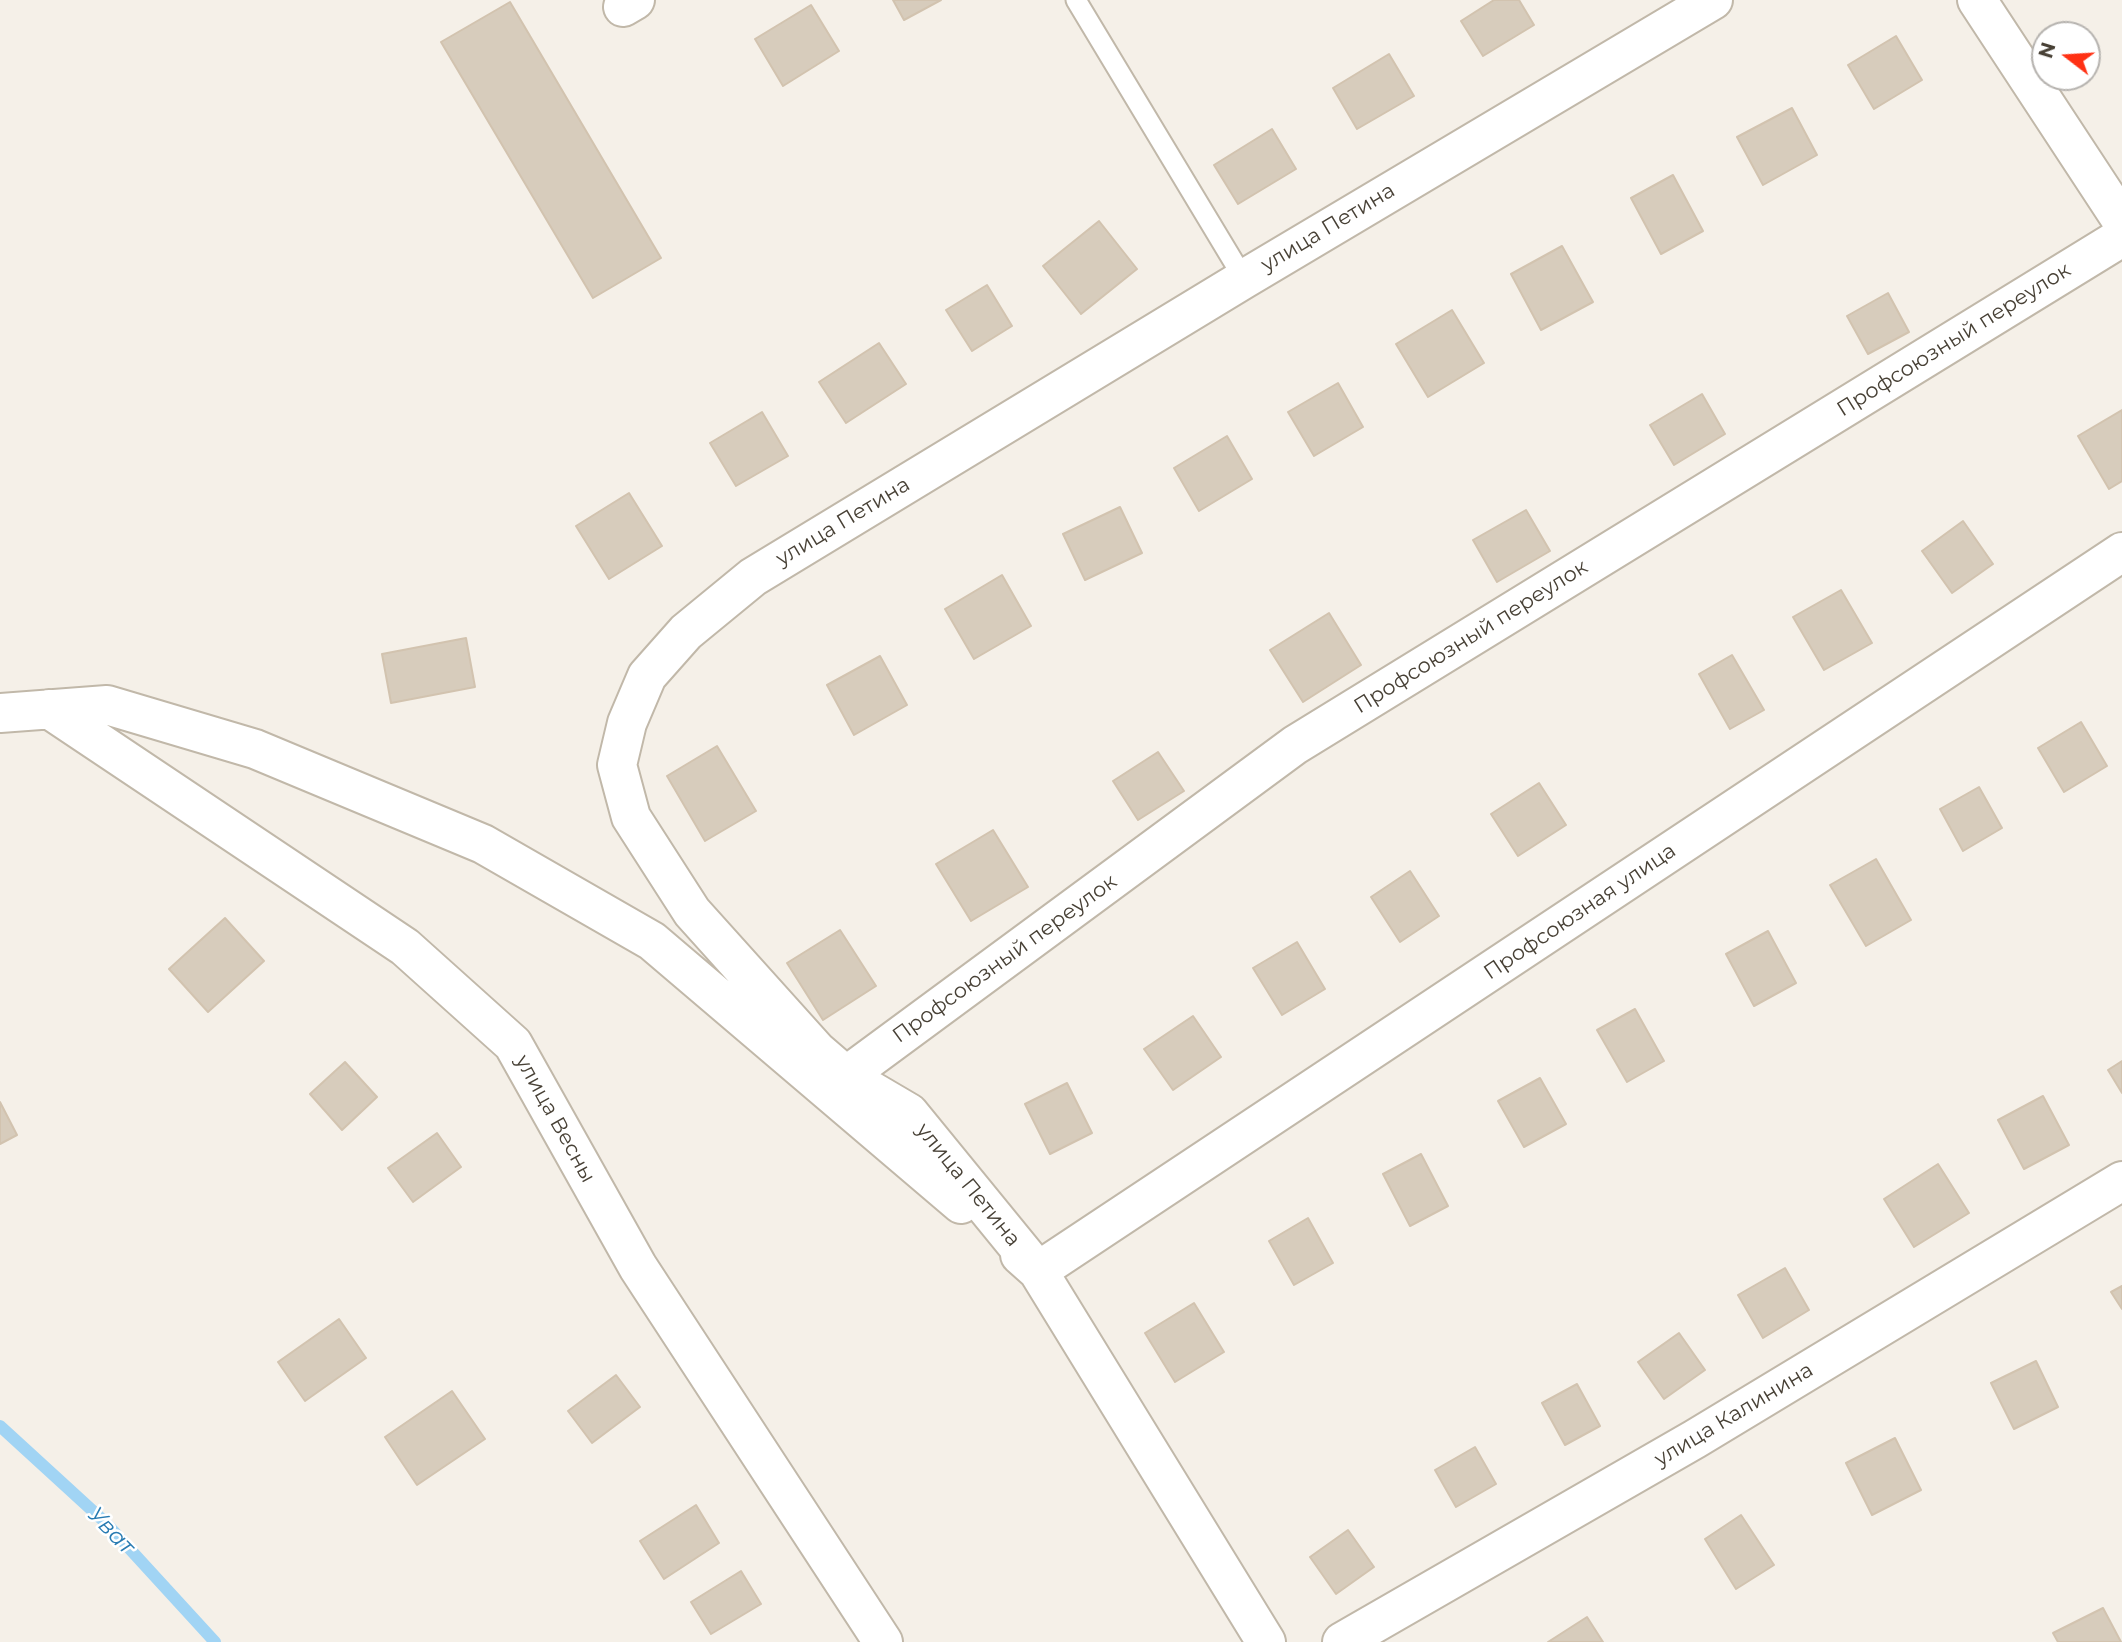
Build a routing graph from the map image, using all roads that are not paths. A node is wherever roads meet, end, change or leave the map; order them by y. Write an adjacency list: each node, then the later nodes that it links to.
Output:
1 (1076, 0): 6 (lane)
2 (1713, 0): 6 (street, улица Петина)
3 (1977, 0): 4 (street)
4 (2122, 221)
5 (2122, 237): 10 (street, Профсоюзный переулок)
6 (1244, 279): 10 (street, улица Петина)
7 (2122, 552): 12 (street, Профсоюзная улица)
8 (49, 709): 9 (street); 12 (street); 13 (street, улица Весны)
9 (0, 713)
10 (846, 1076): 12 (street, улица Петина)
11 (2122, 1181): 15 (street, улица Калинина)
12 (1038, 1271): 14 (street)
13 (883, 1642)
14 (1266, 1642)
15 (1342, 1642)

